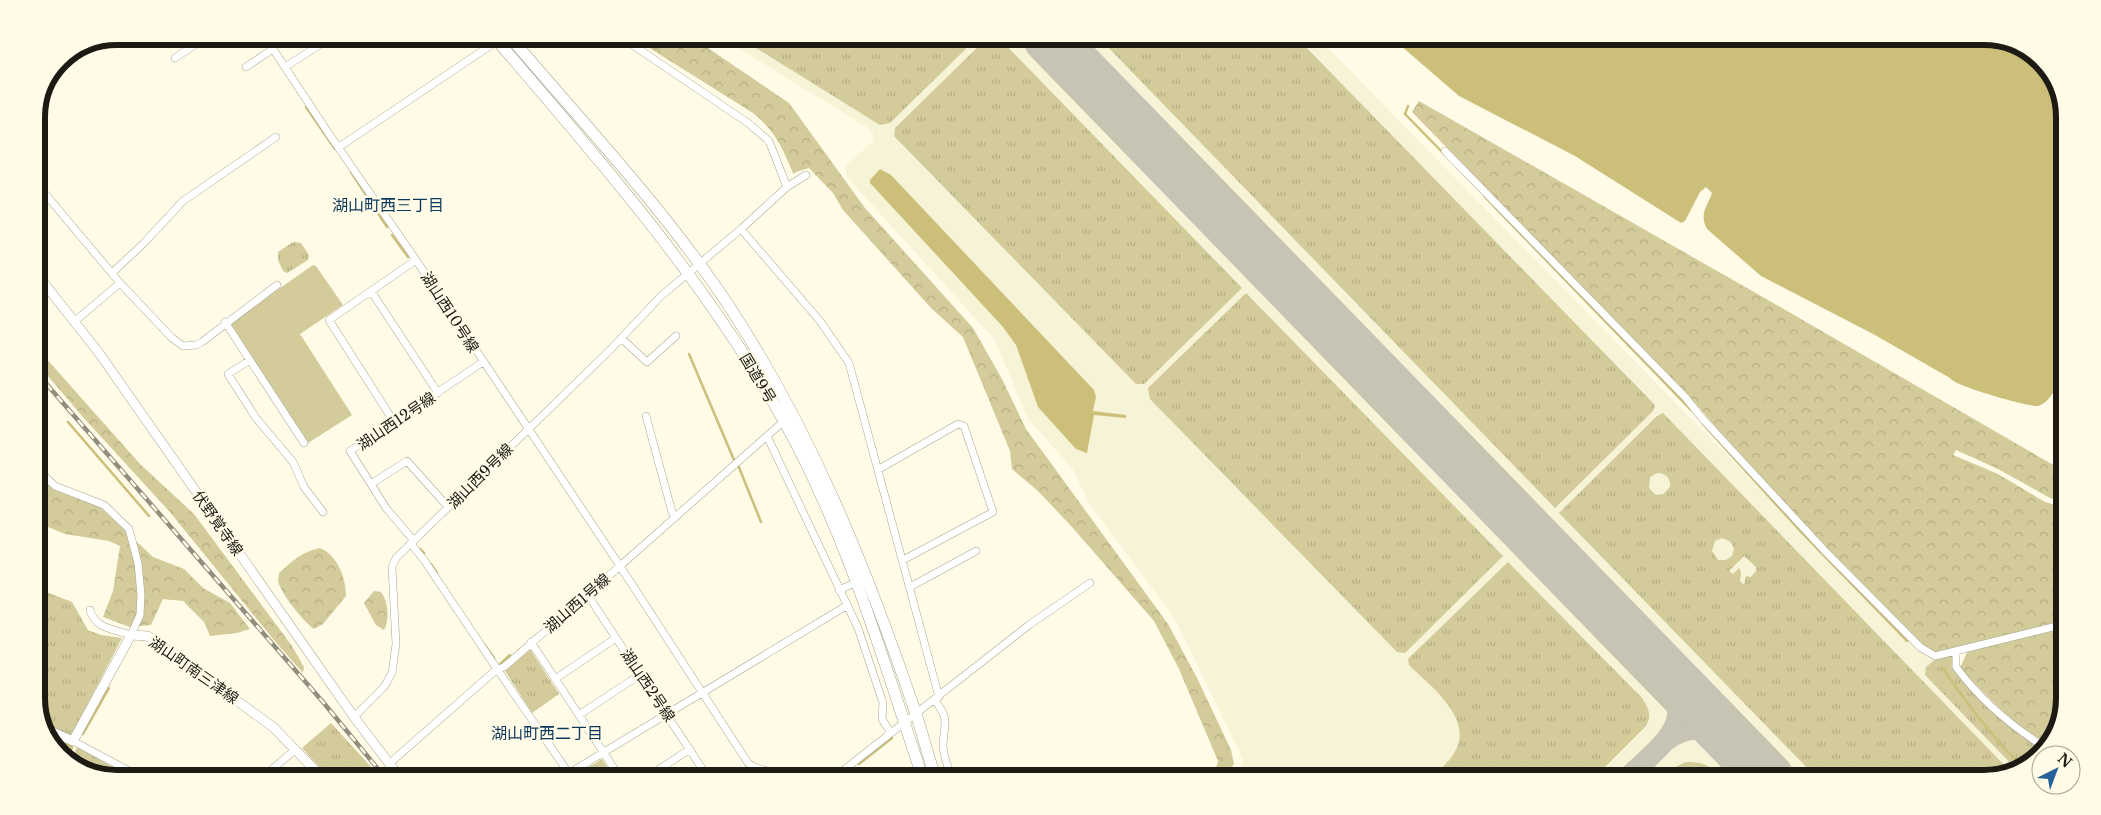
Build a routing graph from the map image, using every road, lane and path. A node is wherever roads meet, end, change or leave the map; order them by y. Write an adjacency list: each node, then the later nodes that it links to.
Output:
1 (194, 45): 9 (street)
2 (270, 45): 8 (street)
3 (319, 45): 11 (street)
4 (487, 45): 13 (street)
5 (501, 45): 22 (highway, 国道9号)
6 (517, 45): 20 (highway, 国道9号)
7 (633, 45): 16 (street)
8 (273, 49): 10 (street); 11 (street)
9 (175, 58)
10 (246, 67)
11 (285, 67): 13 (street)
12 (276, 137): 21 (street)
13 (339, 147): 19 (street)
14 (1445, 151): 61 (street)
15 (806, 175): 16 (street, 湖山西9号線)
16 (787, 187): 18 (street, 湖山西9号線)
17 (45, 193): 21 (street)
18 (741, 229): 20 (street, 湖山西9号線); 40 (street)
19 (416, 260): 26 (street, 湖山西10号線); 32 (street, 湖山西10号線)
20 (699, 265): 22 (street, 湖山西9号線); 69 (highway, 国道9号)
21 (113, 272): 23 (street)
22 (689, 274): 30 (street, 湖山西9号線); 35 (highway, 国道9号)
23 (120, 283): 27 (street); 28 (street)
24 (45, 284): 27 (main road, 伏野覚寺線)
25 (277, 285): 28 (street)
26 (371, 291): 33 (street); 36 (street, 湖山西10号線)
27 (75, 322): 70 (main road, 伏野覚寺線)
28 (225, 322): 31 (street)
29 (676, 336): 30 (street)
30 (621, 338): 37 (street, 湖山西9号線)
31 (250, 360): 39 (street); 44 (street)
32 (483, 362): 33 (street, 湖山西12号線); 37 (street, 湖山西10号線)
33 (438, 392): 36 (street, 湖山西12号線)
34 (646, 416): 45 (street)
35 (784, 421): 38 (street); 50 (highway, 国道9号)
36 (394, 422): 42 (street, 湖山西12号線)
37 (528, 428): 43 (street, 湖山西9号線); 49 (street, 湖山西10号線)
38 (767, 436): 45 (street); 53 (street)
39 (304, 442)
40 (879, 469): 48 (street); 48 (street)
41 (45, 477): 58 (street)
42 (371, 484): 43 (street); 46 (street, 湖山西12号線)
43 (448, 507): 46 (street, 湖山西9号線)
44 (323, 512)
45 (675, 517): 49 (street)
46 (412, 542): 62 (street, 湖山西12号線); 70 (street, 湖山西9号線)
47 (976, 551): 52 (street)
48 (903, 560): 52 (street)
49 (620, 566): 54 (street, 湖山西1号線); 65 (street, 湖山西1号線)
50 (857, 582): 53 (street); 71 (highway, 国道9号)
51 (1090, 583): 66 (street)
52 (910, 587): 66 (street)
53 (839, 590): 55 (street)
54 (587, 594): 59 (street, 湖山西2号線); 60 (street, 湖山西1号線)
55 (846, 606): 65 (street); 73 (street)
56 (90, 610): 58 (street)
57 (2056, 626): 61 (street)
58 (131, 634): 74 (main road, 湖山町南三津線); 76 (main road, 湖山町南三津線)
59 (616, 638): 63 (street, 湖山西2号線); 64 (street)
60 (531, 642): 62 (street, 湖山西1号線); 64 (street)
61 (1956, 651): 75 (street)
62 (497, 669): 79 (street, 湖山西1号線); 84 (street)
63 (641, 674): 67 (street); 68 (street, 湖山西2号線)
64 (555, 679): 67 (street)
65 (703, 693): 68 (street); 89 (street, 湖山西1号線)
66 (937, 699): 69 (street); 93 (street)
67 (579, 714): 78 (street)
68 (668, 714): 77 (street, 湖山西2号線); 78 (street)
69 (916, 714): 71 (street); 92 (highway, 国道9号)
70 (354, 717): 79 (main road, 伏野覚寺線)
71 (904, 722): 73 (street); 91 (highway, 国道9号)
72 (53, 731): 74 (main road)
73 (891, 733): 90 (street)
74 (73, 741): 80 (street)
75 (2039, 744)
76 (296, 749): 81 (street); 82 (main road, 湖山町南三津線)
77 (690, 749): 87 (street); 88 (street, 湖山西2号線)
78 (604, 752): 85 (street); 86 (street)
79 (390, 762): 83 (main road, 伏野覚寺線)
80 (127, 770)
81 (271, 770)
82 (315, 770)
83 (395, 770)
84 (565, 770)
85 (576, 770)
86 (615, 770)
87 (664, 770)
88 (703, 770)
89 (768, 770)
90 (844, 770)
91 (920, 770)
92 (933, 770)
93 (949, 770)

